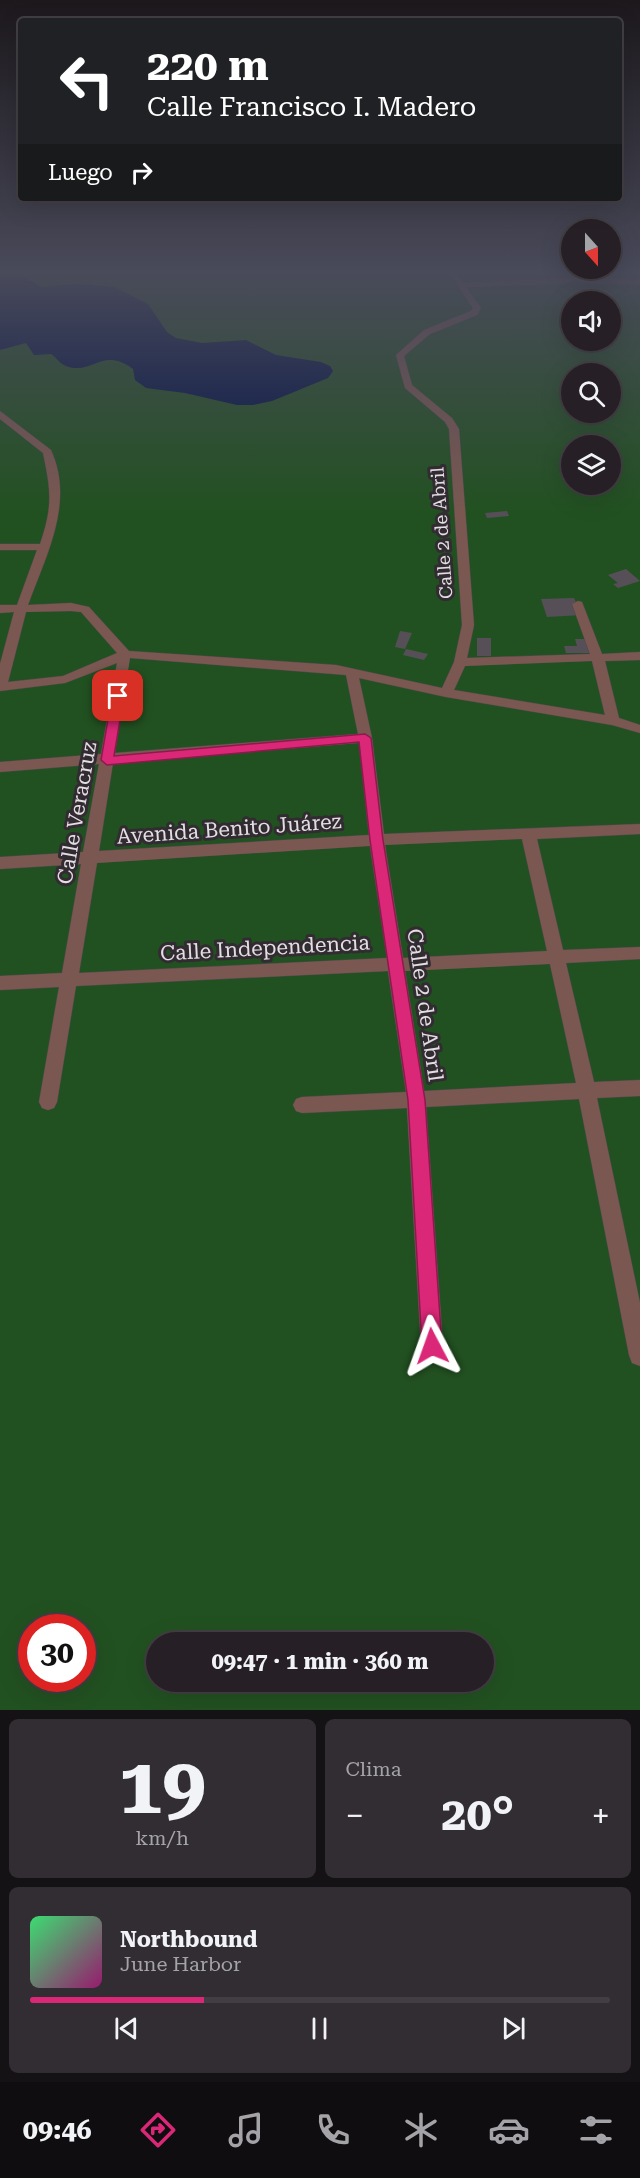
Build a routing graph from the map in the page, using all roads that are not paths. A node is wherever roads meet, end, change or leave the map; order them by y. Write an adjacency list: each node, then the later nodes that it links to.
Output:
1 (401, 354): 11 (street, Calle 2 de Abril)
2 (0, 414): 4 (street)
3 (0, 547): 4 (street)
4 (43, 547): 7 (street)
5 (578, 604): 10 (street)
6 (0, 609): 7 (street)
7 (21, 609): 8 (street); 13 (street)
8 (125, 654): 12 (street); 13 (street); 18 (street, Calle Veracruz)
9 (640, 656): 10 (street)
10 (598, 659): 11 (street); 15 (street)
11 (460, 662): 14 (street, Calle 2 de Abril)
12 (352, 674): 14 (street); 17 (street, Calle 2 de Abril)
13 (0, 686)
14 (446, 693): 15 (street)
15 (613, 721): 16 (street)
16 (640, 729)
17 (365, 738): 18 (street); 22 (street, Calle 2 de Abril)
18 (107, 760): 19 (street); 23 (street, Calle Veracruz)
19 (0, 767)
20 (640, 829): 21 (street, Avenida Benito Juárez)
21 (528, 833): 22 (street, Avenida Benito Juárez); 26 (street)
22 (376, 840): 23 (street, Avenida Benito Juárez); 27 (street, Calle 2 de Abril)
23 (91, 860): 24 (street, Avenida Benito Juárez); 28 (street, Calle Veracruz)
24 (0, 863)
25 (640, 953): 26 (street, Calle Independencia)
26 (555, 958): 27 (street, Calle Independencia); 31 (street)
27 (397, 965): 28 (street, Calle Independencia); 32 (street, Calle 2 de Abril)
28 (70, 980): 29 (street, Calle Independencia); 33 (street, Calle Veracruz)
29 (0, 983)
30 (640, 1088): 31 (street)
31 (587, 1092): 32 (street); 36 (street)
32 (416, 1100): 34 (street); 35 (street, Calle 2 de Abril)
33 (48, 1102)
34 (302, 1105)
35 (432, 1346)
36 (640, 1355)

